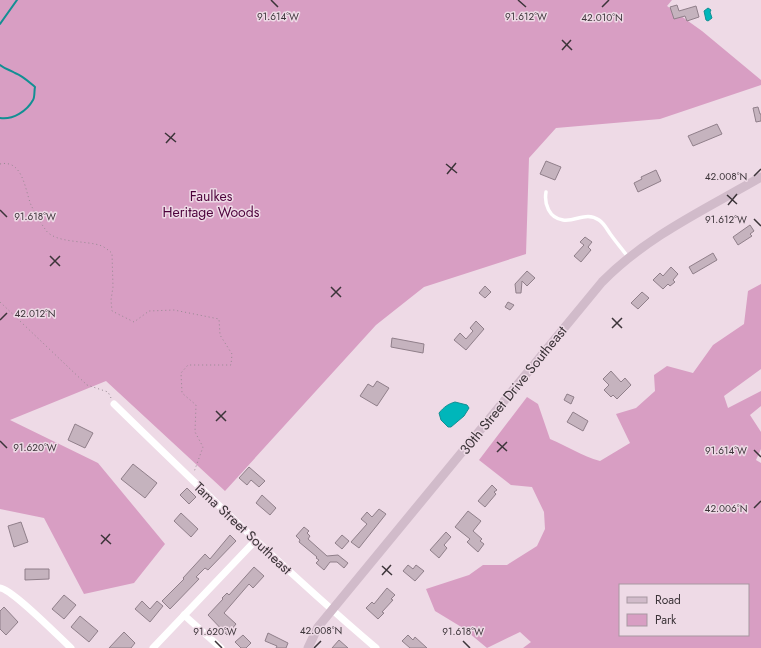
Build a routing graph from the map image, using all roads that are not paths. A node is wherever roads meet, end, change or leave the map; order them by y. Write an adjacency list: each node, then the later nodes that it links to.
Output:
1 (761, 177): 3 (main road, 30th Street Drive Southeast)
2 (546, 192): 3 (lane)
3 (628, 257): 7 (main road, 30th Street Drive Southeast)
4 (114, 404): 5 (street, Tama Street Southeast)
5 (255, 541): 7 (street, Tama Street Southeast); 8 (street)
6 (0, 588): 9 (street)
7 (332, 611): 12 (main road, 30th Street Drive Southeast); 13 (street, Tama Street Southeast)
8 (184, 615): 10 (street); 11 (street)
9 (71, 648)
10 (153, 648)
11 (221, 648)
12 (308, 648)
13 (376, 648)

